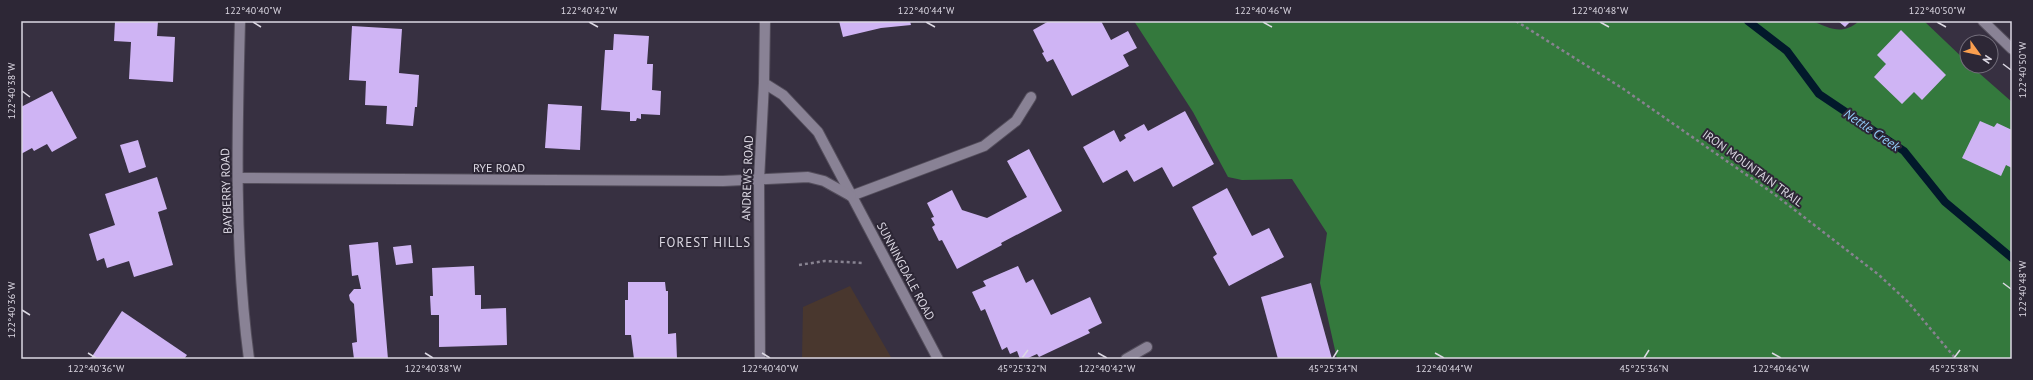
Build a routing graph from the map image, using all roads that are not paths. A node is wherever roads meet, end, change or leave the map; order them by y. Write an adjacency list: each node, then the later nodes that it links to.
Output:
1 (240, 21): 7 (street, BAYBERRY ROAD)
2 (765, 21): 5 (street, ANDREWS ROAD)
3 (1983, 21): 4 (street)
4 (2012, 49)
5 (764, 83): 8 (street, ANDREWS ROAD); 9 (street, SUNNINGDALE ROAD)
6 (1031, 97): 9 (street)
7 (239, 178): 8 (street, RYE ROAD); 11 (street, BAYBERRY ROAD)
8 (758, 180): 9 (street); 12 (street, ANDREWS ROAD)
9 (851, 196): 13 (street, SUNNINGDALE ROAD)
10 (1147, 347): 14 (street)
11 (250, 359)
12 (760, 359)
13 (938, 359)
14 (1126, 359)

